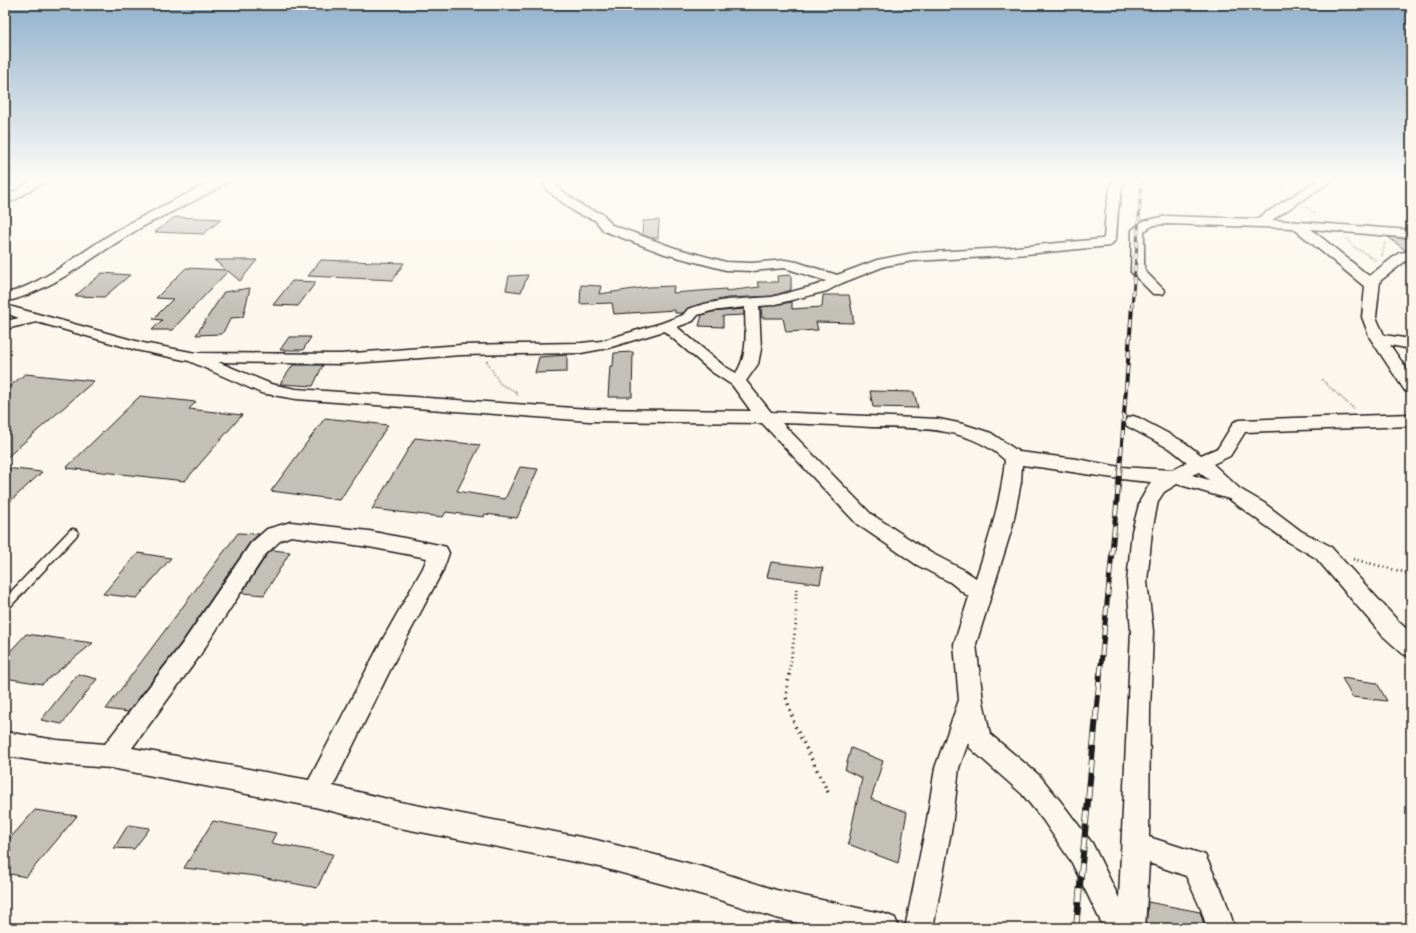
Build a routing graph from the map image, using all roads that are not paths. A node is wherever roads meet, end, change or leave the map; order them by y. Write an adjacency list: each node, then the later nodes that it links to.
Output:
1 (144, 222): 10 (street)
2 (603, 222): 11 (street)
3 (1111, 222): 11 (street)
4 (1161, 222): 13 (street)
5 (1239, 222): 6 (street)
6 (1260, 222): 7 (street)
7 (1295, 224): 8 (street); 12 (street)
8 (1411, 234)
9 (1411, 255): 12 (street)
10 (66, 272): 15 (street); 15 (street)
11 (837, 280): 14 (street)
12 (1376, 280): 17 (street)
13 (1158, 291)
14 (752, 304): 16 (street); 20 (street)
15 (12, 312): 19 (street)
16 (667, 326): 19 (street); 20 (street)
17 (1378, 338): 18 (street); 21 (street)
18 (1411, 344)
19 (193, 357): 22 (street)
20 (738, 381): 22 (street)
21 (1411, 387)
22 (767, 417): 25 (street); 30 (street)
23 (1411, 420): 26 (street)
24 (1133, 422): 26 (street)
25 (1014, 458): 27 (street); 30 (street)
26 (1200, 463): 27 (street); 28 (street)
27 (1174, 477): 28 (street); 37 (street)
28 (1235, 494): 32 (street)
29 (73, 533): 31 (lane)
30 (981, 594): 33 (street)
31 (5, 605)
32 (1411, 646)
33 (971, 700): 40 (street); 41 (street)
34 (5, 744): 35 (street)
35 (111, 756): 36 (street); 36 (street)
36 (315, 794): 38 (street)
37 (1136, 846): 42 (street); 43 (street)
38 (838, 923): 39 (street)
39 (885, 928)
40 (919, 928)
41 (1119, 928)
42 (1131, 928)
43 (1221, 928)

